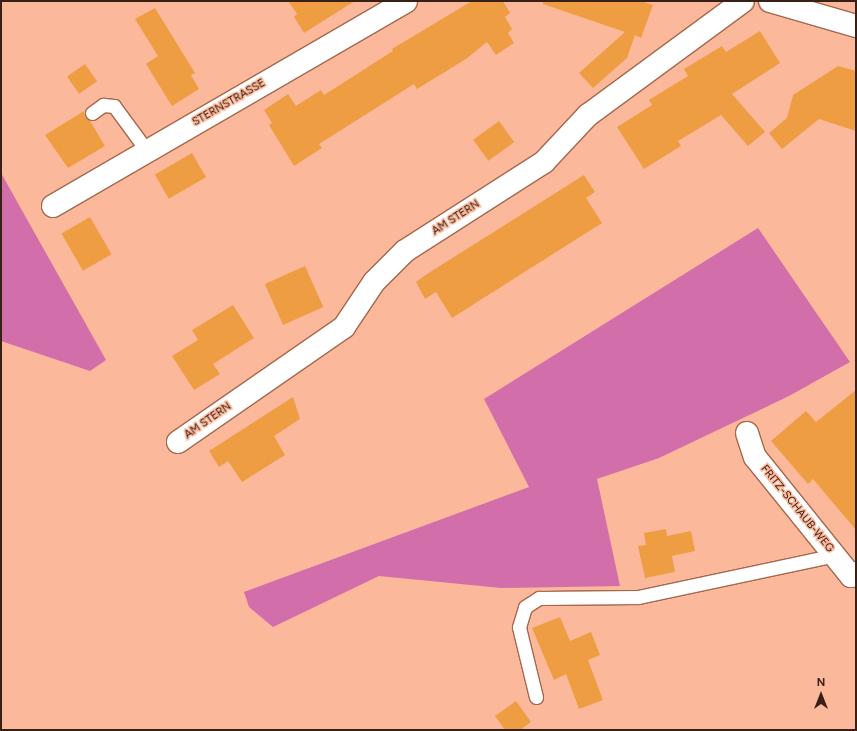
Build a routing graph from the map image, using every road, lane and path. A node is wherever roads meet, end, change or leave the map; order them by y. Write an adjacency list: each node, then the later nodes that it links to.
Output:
1 (406, 1): 6 (street, STERNSTRASSE)
2 (743, 1): 9 (street, AM STERN)
3 (770, 1): 4 (street)
4 (856, 26)
5 (92, 113): 6 (lane)
6 (147, 151): 7 (street, STERNSTRASSE)
7 (53, 206)
8 (747, 433): 10 (street, FRITZ-SCHAUB-WEG)
9 (178, 442)
10 (835, 555): 11 (street, FRITZ-SCHAUB-WEG); 12 (lane)
11 (856, 573)
12 (536, 697)

